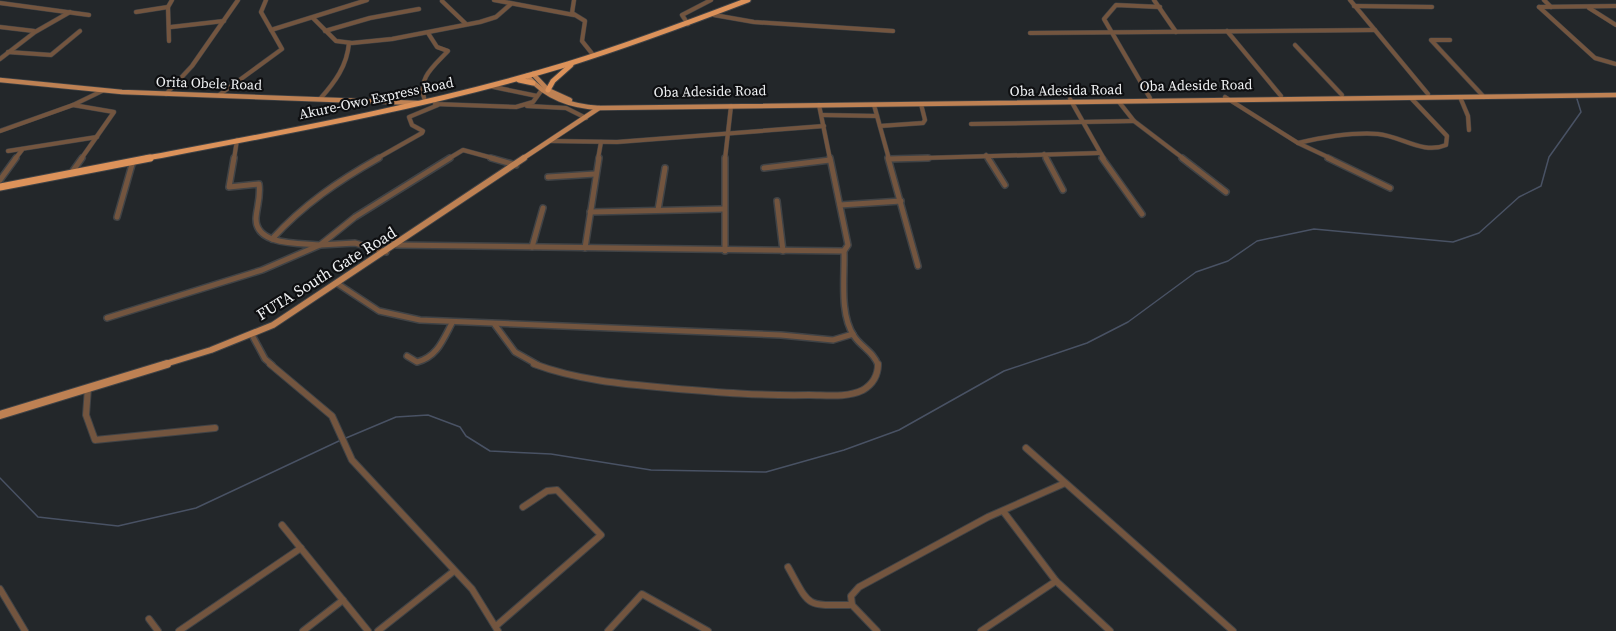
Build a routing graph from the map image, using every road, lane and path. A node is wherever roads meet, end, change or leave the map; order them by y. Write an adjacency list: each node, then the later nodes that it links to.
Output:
1 (172, 0): 20 (street)
2 (238, 0): 32 (street)
3 (266, 0): 38 (street)
4 (341, 0): 16 (street)
5 (367, 0): 16 (street)
6 (442, 0): 33 (street)
7 (494, 0): 15 (street)
8 (574, 0): 30 (street)
9 (711, 0): 17 (street)
10 (748, 0): 28 (highway, Akure-Owo Express Road)
11 (1154, 0): 21 (street)
12 (1350, 0): 18 (street)
13 (1544, 0): 23 (street)
14 (0, 3): 26 (street)
15 (511, 4): 30 (street); 33 (street)
16 (348, 6): 31 (street)
17 (703, 6): 28 (street); 34 (street)
18 (1354, 6): 22 (street); 39 (street)
19 (1616, 6): 24 (street)
20 (168, 7): 27 (street); 37 (street)
21 (1160, 7): 45 (street); 48 (street)
22 (1432, 7)
23 (1551, 7): 24 (street); 57 (street)
24 (1587, 7): 35 (street)
25 (419, 9): 41 (street)
26 (70, 12): 29 (street); 44 (street)
27 (136, 12)
28 (715, 14): 34 (highway, Akure-Owo Express Road); 42 (street)
29 (89, 15)
30 (574, 15): 54 (street)
31 (313, 18): 38 (street); 41 (street)
32 (224, 21): 37 (street); 68 (street)
33 (466, 24): 46 (street)
34 (688, 24): 54 (highway, Akure-Owo Express Road)
35 (1616, 25)
36 (0, 27): 44 (street)
37 (171, 27): 49 (street)
38 (272, 30): 70 (street)
39 (1375, 30): 43 (street); 69 (street)
40 (80, 31): 53 (street)
41 (325, 31): 51 (street)
42 (893, 31)
43 (1227, 31): 45 (street); 74 (street)
44 (35, 32): 53 (street)
45 (1176, 32): 48 (street)
46 (428, 33): 51 (street); 81 (street)
47 (1030, 33): 48 (street)
48 (1111, 33): 73 (street)
49 (169, 40)
50 (1450, 40): 72 (street)
51 (349, 43): 78 (street)
52 (1295, 45): 71 (street)
53 (8, 52): 55 (street)
54 (594, 56): 56 (highway, Akure-Owo Express Road)
55 (0, 59)
56 (575, 62): 58 (highway, Akure-Owo Express Road); 64 (highway)
57 (1616, 64)
58 (541, 72): 59 (highway, Akure-Owo Express Road); 62 (highway)
59 (530, 75): 60 (highway, Akure-Owo Express Road); 62 (main road, Oba Adesida Road)
60 (515, 79): 62 (highway); 63 (highway, Akure-Owo Express Road)
61 (0, 80): 65 (main road, Orita Obele Road)
62 (536, 82): 64 (main road, Oba Adeside Road); 66 (main road, Oba Adesida Road)
63 (489, 86): 66 (street); 81 (highway, Akure-Owo Express Road)
64 (548, 90): 91 (main road, Oba Adeside Road)
65 (102, 91): 68 (main road, Orita Obele Road); 86 (street)
66 (539, 93): 90 (street); 93 (main road, Oba Adesida Road)
67 (1616, 93): 72 (main road, Oba Adesida Road)
68 (166, 94): 70 (main road, Orita Obele Road)
69 (1428, 94): 71 (main road, Oba Adeside Road); 72 (main road, Oba Adeside Road)
70 (219, 95): 78 (main road, Orita Obele Road)
71 (1342, 95): 74 (main road, Oba Adeside Road)
72 (1482, 95): 75 (main road, Oba Adesida Road)
73 (1148, 96): 76 (main road, Oba Adeside Road); 79 (main road, Oba Adeside Road)
74 (1281, 96): 76 (main road, Oba Adeside Road)
75 (1460, 97): 77 (main road, Oba Adesida Road); 104 (street)
76 (1226, 98): 77 (main road, Oba Adesida Road); 83 (main road, Oba Adesida Road); 111 (street)
77 (1411, 98): 111 (street)
78 (320, 99): 80 (main road, Orita Obele Road)
79 (1071, 100): 82 (main road, Oba Adesida Road); 83 (main road, Oba Adesida Road); 100 (street)
80 (387, 101): 84 (main road, Orita Obele Road); 95 (main road)
81 (428, 101): 84 (highway, Akure-Owo Express Road); 87 (street)
82 (957, 102): 85 (main road, Oba Adesida Road); 91 (main road, Oba Adeside Road)
83 (1119, 102): 99 (street)
84 (418, 103): 95 (highway, Akure-Owo Express Road)
85 (921, 104): 89 (main road, Oba Adesida Road); 103 (street)
86 (74, 105): 105 (street); 107 (street)
87 (438, 105): 90 (street); 141 (street)
88 (819, 105): 89 (main road, Oba Adesida Road); 92 (main road, Oba Adesida Road); 96 (street)
89 (874, 105): 97 (street)
90 (525, 106): 98 (street)
91 (601, 106): 93 (main road, Oba Adesida Road); 94 (main road, Oba Adesida Road); 98 (main road, FUTA South Gate Road)
92 (731, 106): 94 (main road, Oba Adesida Road); 106 (street)
93 (588, 108): 98 (main road)
94 (613, 108): 98 (main road)
95 (392, 109): 108 (highway, Akure-Owo Express Road)
96 (822, 115): 97 (street); 102 (street)
97 (877, 116): 103 (street)
98 (587, 117): 109 (main road, FUTA South Gate Road)
99 (1134, 121): 100 (street); 131 (street)
100 (1082, 123): 101 (street); 114 (street)
101 (971, 124)
102 (824, 126): 106 (street); 118 (street)
103 (880, 126): 117 (street)
104 (1469, 130)
105 (0, 131)
106 (726, 134): 110 (street); 136 (street)
107 (97, 137): 112 (street); 123 (street)
108 (237, 140): 119 (highway, Akure-Owo Express Road); 141 (street)
109 (550, 141): 110 (street); 120 (main road, FUTA South Gate Road)
110 (601, 142): 124 (street)
111 (1298, 143): 129 (street)
112 (22, 150): 113 (street); 126 (street)
113 (8, 151)
114 (1099, 153): 115 (street); 139 (street)
115 (1044, 154): 116 (street); 130 (street)
116 (986, 155): 117 (street); 127 (street)
117 (890, 159): 133 (street)
118 (830, 160): 122 (street); 134 (street)
119 (133, 161): 123 (highway, Akure-Owo Express Road); 140 (street)
120 (516, 165): 142 (street); 143 (main road, FUTA South Gate Road)
121 (665, 168): 137 (street)
122 (764, 168)
123 (72, 172): 128 (highway, Akure-Owo Express Road)
124 (595, 174): 125 (street); 138 (street)
125 (549, 177)
126 (0, 180)
127 (1005, 185)
128 (0, 187)
129 (1390, 189)
130 (1063, 190)
131 (1226, 192)
132 (777, 201): 147 (street)
133 (902, 201): 134 (street); 150 (street)
134 (840, 205): 148 (street)
135 (543, 208): 144 (street)
136 (724, 209): 137 (street); 146 (street)
137 (658, 210): 138 (street)
138 (590, 212): 145 (street)
139 (1142, 214)
140 (117, 217)
141 (272, 239): 142 (street)
142 (320, 245): 149 (street); 152 (street)
143 (396, 245): 144 (street); 149 (main road, FUTA South Gate Road)
144 (532, 247): 145 (street)
145 (585, 248): 146 (street)
146 (725, 251): 147 (street)
147 (783, 251): 148 (street)
148 (844, 251): 155 (street)
149 (386, 252): 151 (main road, FUTA South Gate Road)
150 (918, 266)
151 (338, 284): 153 (street); 156 (main road, FUTA South Gate Road)
152 (107, 318)
153 (452, 323): 154 (street); 157 (street)
154 (495, 325): 155 (street); 155 (street)
155 (853, 334)
156 (252, 335): 158 (main road, FUTA South Gate Road); 168 (street)
157 (407, 356)
158 (88, 388): 159 (main road, FUTA South Gate Road); 160 (street)
159 (0, 415)
160 (215, 428)
161 (1026, 448): 162 (street)
162 (1065, 483): 164 (street); 186 (street)
163 (523, 507): 174 (street)
164 (1004, 511): 169 (street); 172 (street)
165 (282, 525): 166 (street)
166 (301, 548): 171 (street); 177 (street)
167 (788, 567): 172 (street)
168 (454, 571): 174 (street); 180 (street)
169 (1056, 580): 184 (street); 185 (street)
170 (0, 589): 175 (street)
171 (343, 600): 178 (street); 179 (street)
172 (852, 605): 183 (street)
173 (149, 619): 176 (street)
174 (497, 628)
175 (25, 631)
176 (158, 631)
177 (179, 631)
178 (303, 631)
179 (368, 631)
180 (378, 631)
181 (608, 631): 182 (street)
182 (708, 631)
183 (877, 631)
184 (981, 631)
185 (1110, 631)
186 (1233, 631)

